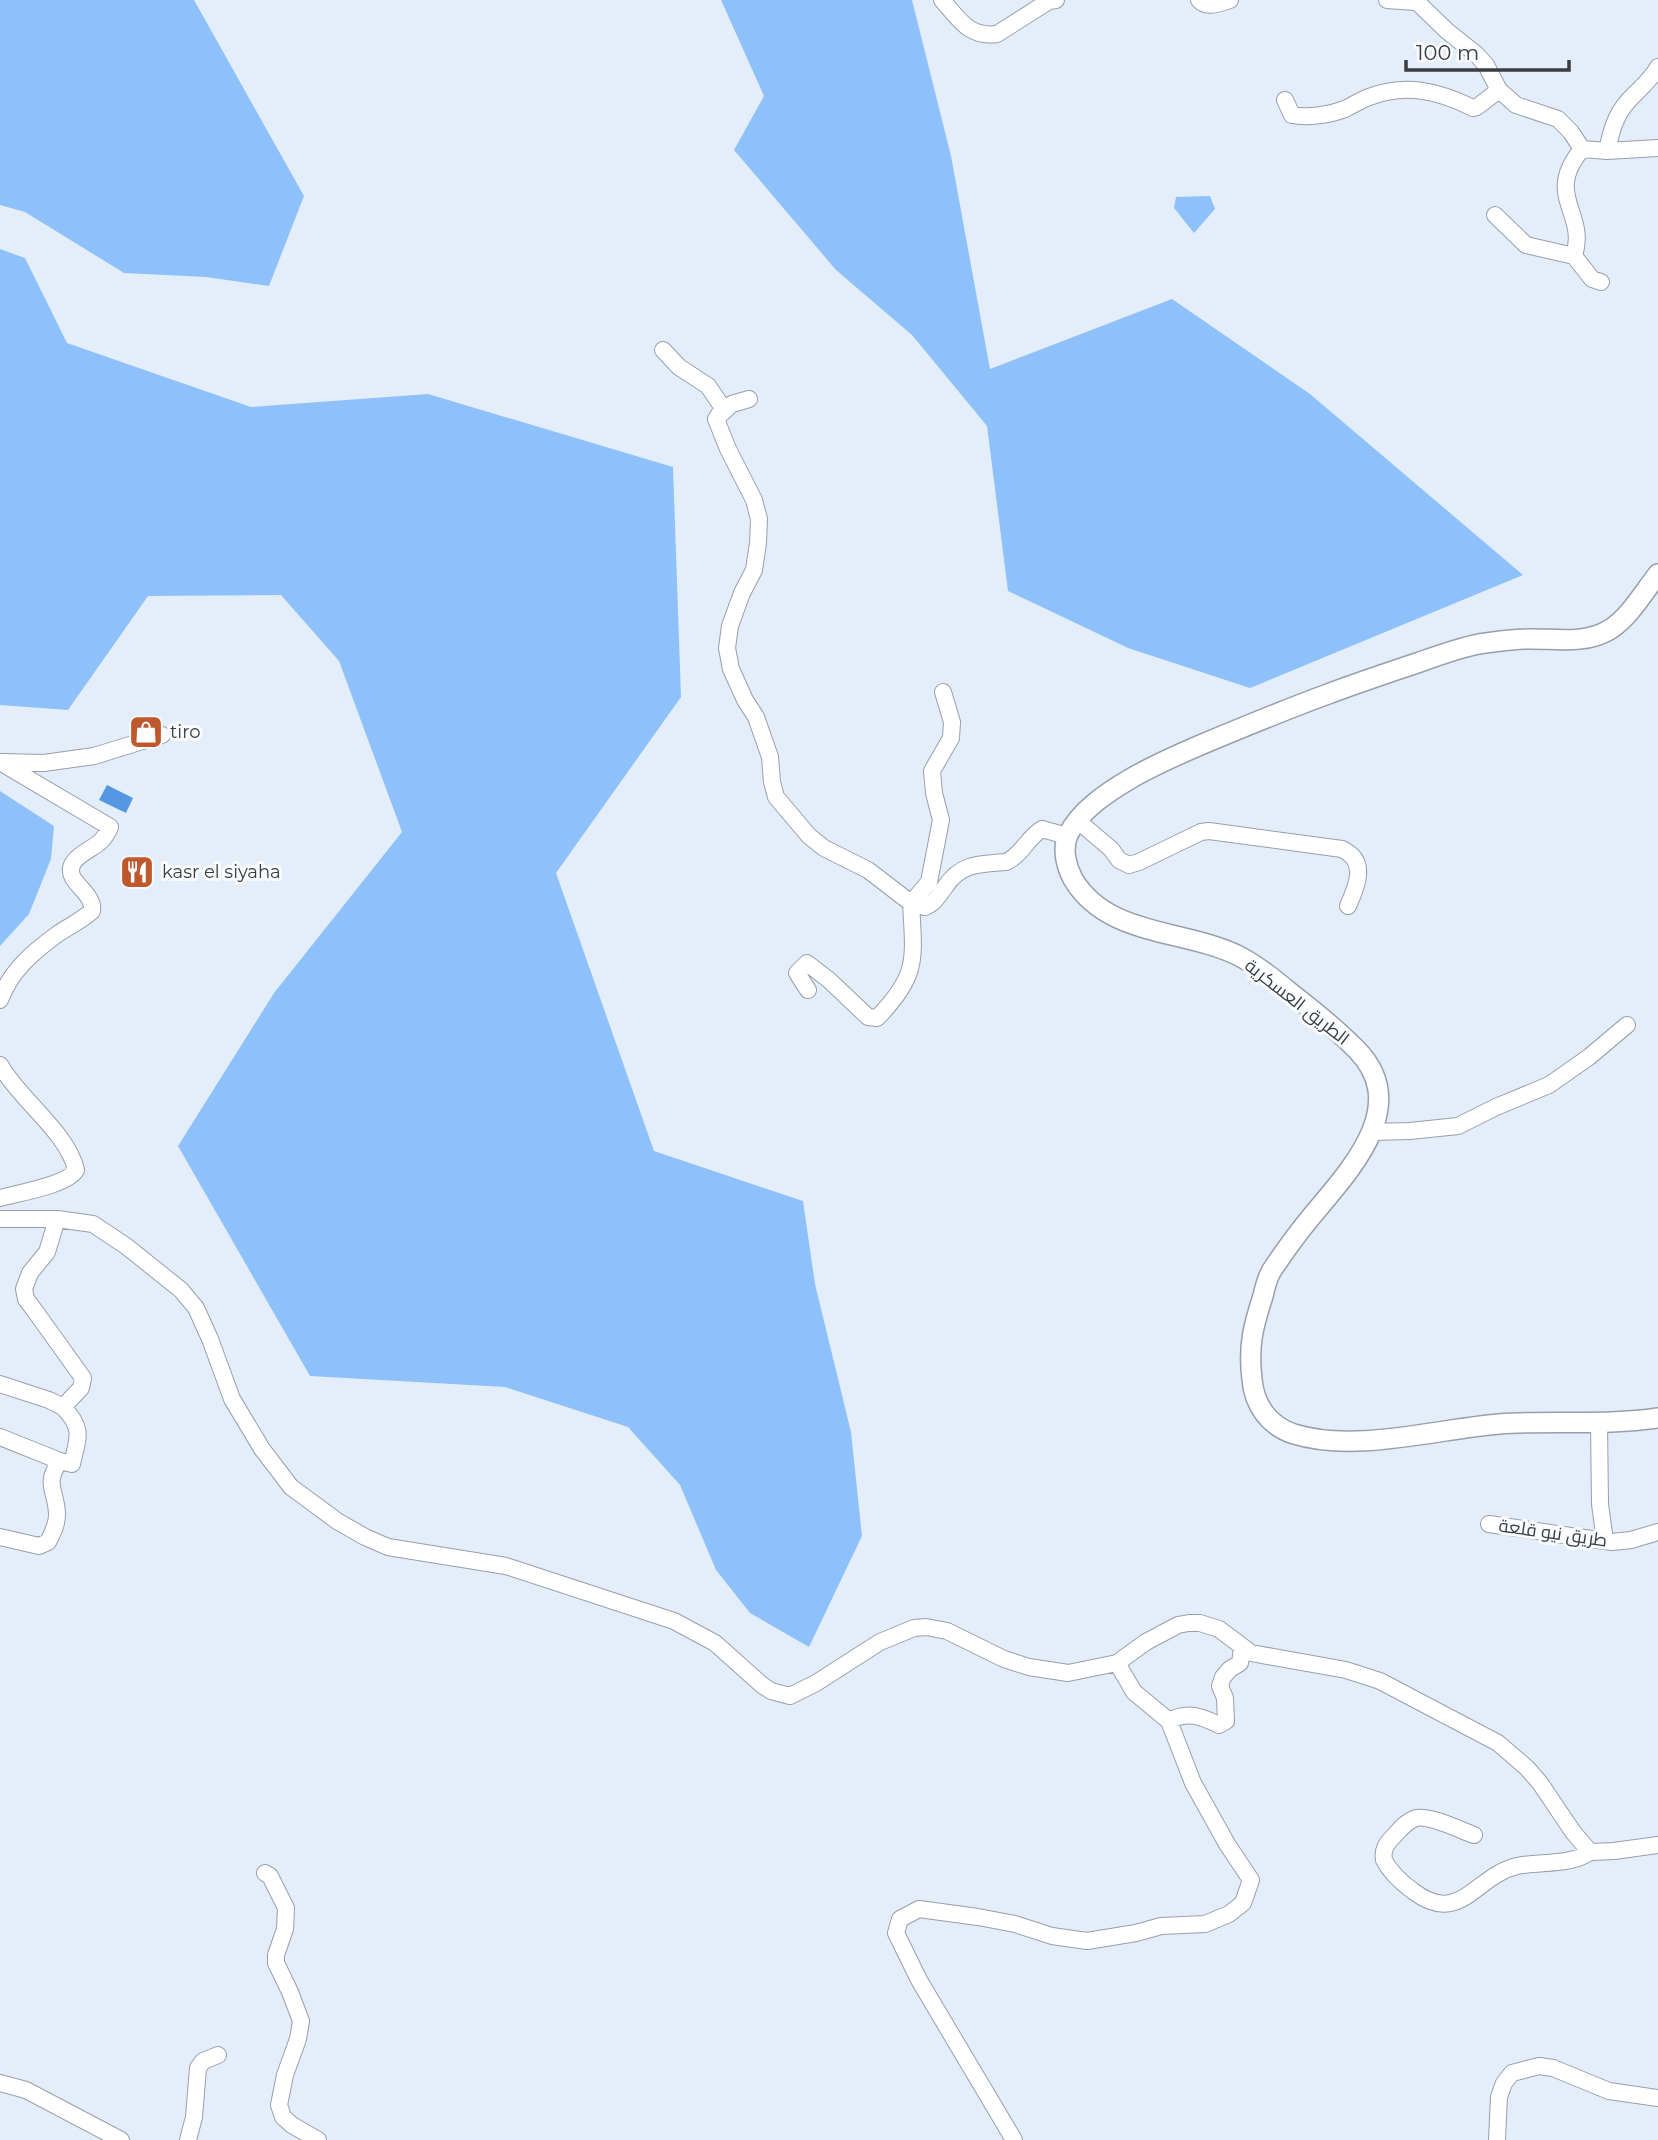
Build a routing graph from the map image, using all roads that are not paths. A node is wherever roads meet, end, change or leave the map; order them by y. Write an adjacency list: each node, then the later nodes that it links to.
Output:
1 (942, 0): 2 (street)
2 (1056, 0)
3 (1199, 0): 4 (street)
4 (1230, 0)
5 (1387, 0): 6 (street)
6 (1416, 1): 8 (street)
7 (1658, 67): 12 (street)
8 (1499, 90): 9 (street); 11 (street)
9 (1284, 100)
10 (1658, 148): 12 (street)
11 (1582, 149): 12 (street); 14 (street)
12 (1607, 151)
13 (1495, 215): 14 (street)
14 (1574, 256): 15 (street)
15 (1601, 282)
16 (663, 350): 18 (street)
17 (749, 400): 18 (street)
18 (716, 419): 24 (street)
19 (1658, 574): 23 (main road)
20 (943, 692): 24 (street)
21 (162, 735): 22 (street)
22 (0, 762): 27 (street)
23 (1073, 829): 24 (street); 25 (street); 30 (main road, الطريق العسكرية)
24 (911, 903): 26 (street)
25 (1348, 906)
26 (808, 990)
27 (0, 1000)
28 (1627, 1025): 30 (street)
29 (0, 1065): 31 (street)
30 (1371, 1132): 37 (main road, الطريق العسكرية)
31 (0, 1198)
32 (0, 1219): 33 (street)
33 (57, 1219): 35 (street); 45 (street)
34 (0, 1384): 35 (street)
35 (64, 1407): 39 (street)
36 (1658, 1418): 37 (main road, الطريق العسكرية)
37 (1599, 1422): 43 (street)
38 (0, 1437): 39 (street)
39 (60, 1461): 42 (street)
40 (1489, 1524): 43 (street, طريق نيو قلعة)
41 (1658, 1532): 43 (street, طريق نيو قلعة)
42 (0, 1537)
43 (1605, 1541)
44 (1242, 1647): 45 (street); 46 (street); 49 (street)
45 (1117, 1662): 46 (street)
46 (1169, 1721): 57 (street)
47 (1474, 1835): 49 (street)
48 (1658, 1845): 49 (street)
49 (1590, 1852)
50 (265, 1873): 56 (street)
51 (218, 2055): 55 (street)
52 (0, 2082): 54 (street)
53 (1658, 2098): 58 (street)
54 (121, 2140)
55 (188, 2140)
56 (318, 2140)
57 (1014, 2140)
58 (1497, 2140)

